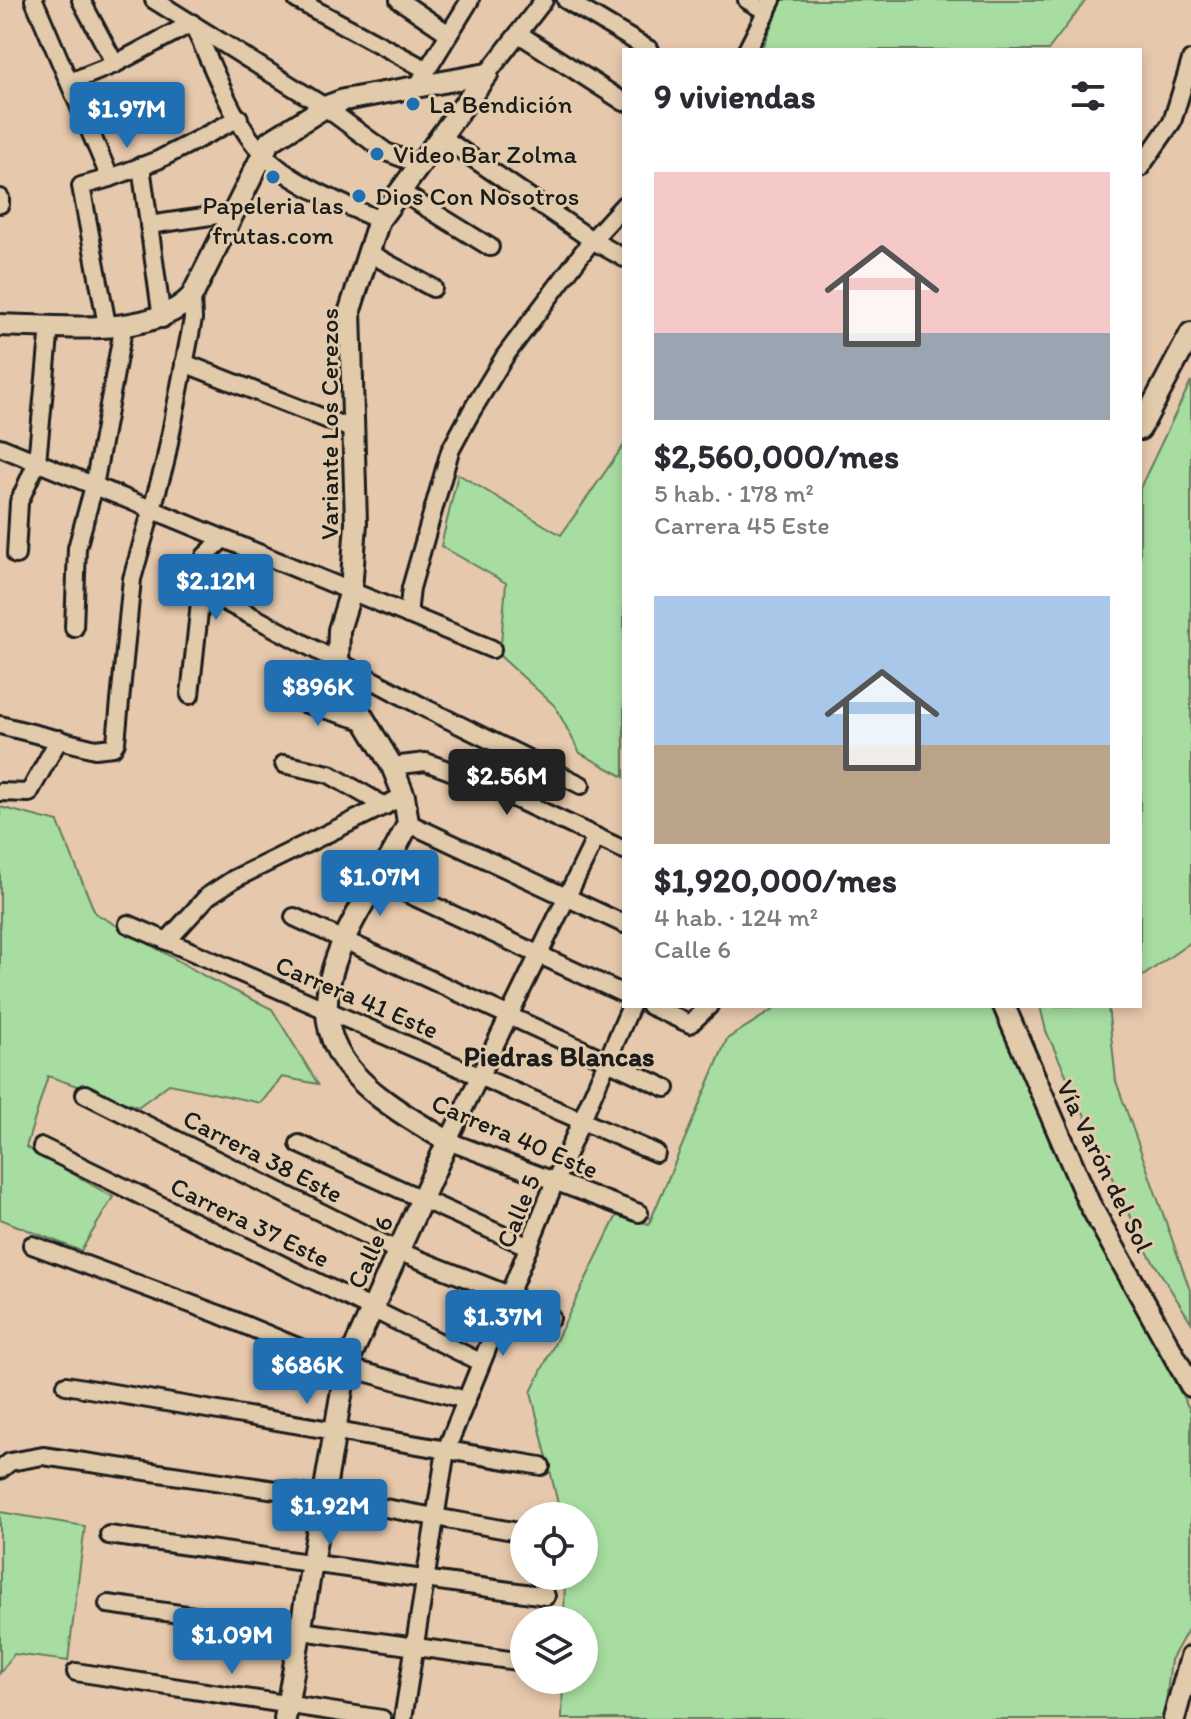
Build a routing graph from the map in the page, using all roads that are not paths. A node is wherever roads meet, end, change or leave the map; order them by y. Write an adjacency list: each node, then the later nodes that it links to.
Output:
1 (34, 0): 20 (street)
2 (81, 0): 17 (street)
3 (154, 0): 11 (street)
4 (297, 0): 18 (street)
5 (399, 0): 12 (street)
6 (470, 0): 12 (street)
7 (544, 0): 13 (street)
8 (566, 0): 14 (street)
9 (747, 0): 10 (street)
10 (769, 6): 15 (street)
11 (192, 23): 17 (street); 23 (street); 24 (street)
12 (449, 34): 18 (street)
13 (519, 34): 19 (street); 22 (street)
14 (647, 48)
15 (748, 48)
16 (1191, 60): 28 (street)
17 (115, 64): 20 (street)
18 (427, 70): 21 (street)
19 (487, 74): 21 (street); 25 (street, Variante Los Cerezos)
20 (70, 82): 30 (street)
21 (415, 90): 23 (street)
22 (622, 101)
23 (325, 107): 26 (street); 27 (street)
24 (239, 118): 26 (street); 29 (street)
25 (442, 137): 27 (street, Variante Los Cerezos); 36 (street)
26 (262, 153): 33 (street); 34 (street)
27 (421, 165): 31 (street, Variante Los Cerezos)
28 (1142, 165)
29 (141, 166): 30 (street); 35 (street)
30 (110, 178): 43 (street)
31 (401, 192): 34 (street, Variante Los Cerezos); 37 (street)
32 (622, 207): 36 (street)
33 (231, 213): 35 (street); 41 (street)
34 (379, 220): 38 (street, Variante Los Cerezos)
35 (149, 225): 42 (street)
36 (592, 240): 39 (street); 58 (street)
37 (490, 247)
38 (369, 253): 40 (street); 49 (street, Variante Los Cerezos)
39 (622, 257)
40 (433, 288)
41 (192, 296): 42 (street); 47 (street)
42 (162, 319): 43 (street)
43 (115, 324): 45 (street); 52 (street)
44 (0, 325): 45 (street)
45 (50, 326): 51 (street)
46 (1191, 333): 48 (street)
47 (184, 363): 49 (street); 53 (street)
48 (1142, 425)
49 (354, 430): 57 (street, Variante Los Cerezos)
50 (0, 447): 51 (street)
51 (37, 462): 52 (street); 55 (street)
52 (94, 486): 53 (street); 59 (street)
53 (153, 510): 54 (street); 66 (street)
54 (223, 539): 56 (street); 57 (street)
55 (16, 555)
56 (201, 589): 61 (street); 62 (street)
57 (351, 591): 58 (street); 61 (street, Variante Los Cerezos)
58 (408, 615): 60 (street)
59 (74, 628)
60 (492, 649)
61 (338, 662): 64 (street, Variante Los Cerezos); 69 (street)
62 (190, 695)
63 (283, 697): 64 (street)
64 (364, 721): 68 (street, Variante Los Cerezos)
65 (0, 725): 66 (street)
66 (59, 739): 70 (street)
67 (284, 764): 71 (street)
68 (392, 766): 71 (street, Variante Los Cerezos); 73 (street)
69 (581, 785)
70 (0, 792)
71 (395, 801): 72 (street, Variante Los Cerezos); 81 (street)
72 (408, 823): 75 (street); 76 (street)
73 (596, 837): 74 (street); 76 (street, Calle 6)
74 (622, 849)
75 (378, 880): 80 (street); 82 (street)
76 (567, 897): 78 (street); 82 (street, Calle 6)
77 (294, 917): 80 (street)
78 (622, 923)
79 (128, 924): 81 (street, Carrera 41 Este)
80 (345, 940): 88 (street); 89 (street)
81 (167, 941): 88 (street, Carrera 41 Este)
82 (540, 955): 83 (street); 89 (street, Calle 6)
83 (622, 993)
84 (630, 1008): 90 (street, Calle 5)
85 (654, 1008): 86 (street)
86 (707, 1008)
87 (1005, 1008): 111 (street, Vía Varón del Sol)
88 (324, 1009): 91 (street, Carrera 41 Este); 95 (street, Carrera 40 Este)
89 (510, 1016): 90 (street); 91 (street, Calle 6)
90 (609, 1061): 92 (street); 94 (street, Calle 5)
91 (482, 1077): 94 (street, Carrera 41 Este); 95 (street, Calle 6)
92 (666, 1088)
93 (85, 1094): 104 (street, Carrera 38 Este)
94 (583, 1121): 98 (street, Carrera 41 Este); 99 (street, Calle 5)
95 (448, 1141): 99 (street, Carrera 40 Este); 100 (street, Calle 6)
96 (299, 1144): 100 (street)
97 (42, 1147): 106 (street, Carrera 37 Este)
98 (656, 1153)
99 (554, 1184): 101 (street, Carrera 40 Este); 103 (street, Calle 5)
100 (422, 1198): 103 (street); 104 (street, Calle 6)
101 (639, 1213)
102 (32, 1245): 109 (street)
103 (529, 1247): 105 (street, Calle 5)
104 (400, 1252): 105 (street, Carrera 38 Este); 106 (street, Calle 6)
105 (509, 1295): 107 (street, Carrera 38 Este); 108 (street, Calle 5)
106 (373, 1310): 108 (street, Carrera 37 Este); 109 (street, Calle 6)
107 (551, 1318)
108 (480, 1362): 112 (street, Calle 5)
109 (346, 1367): 112 (street); 113 (street, Calle 6)
110 (66, 1385): 113 (street)
111 (1191, 1386)
112 (466, 1400): 114 (street, Calle 5)
113 (335, 1432): 114 (street); 117 (street, Calle 6)
114 (446, 1450): 115 (street); 118 (street, Calle 5)
115 (541, 1466)
116 (0, 1470): 117 (street)
117 (324, 1497): 118 (street); 121 (street, Calle 6)
118 (435, 1516): 119 (street); 122 (street, Calle 5)
119 (510, 1530)
120 (109, 1535): 121 (street)
121 (313, 1564): 122 (street); 125 (street, Calle 6)
122 (425, 1579): 123 (street); 126 (street, Calle 5)
123 (546, 1596)
124 (108, 1604): 125 (street)
125 (302, 1629): 126 (street); 130 (street, Calle 6)
126 (415, 1645): 128 (street); 132 (street, Calle 5)
127 (1191, 1657): 133 (street)
128 (510, 1660)
129 (76, 1672): 130 (street)
130 (286, 1712): 131 (street)
131 (382, 1719)
132 (403, 1719)
133 (1174, 1719)

